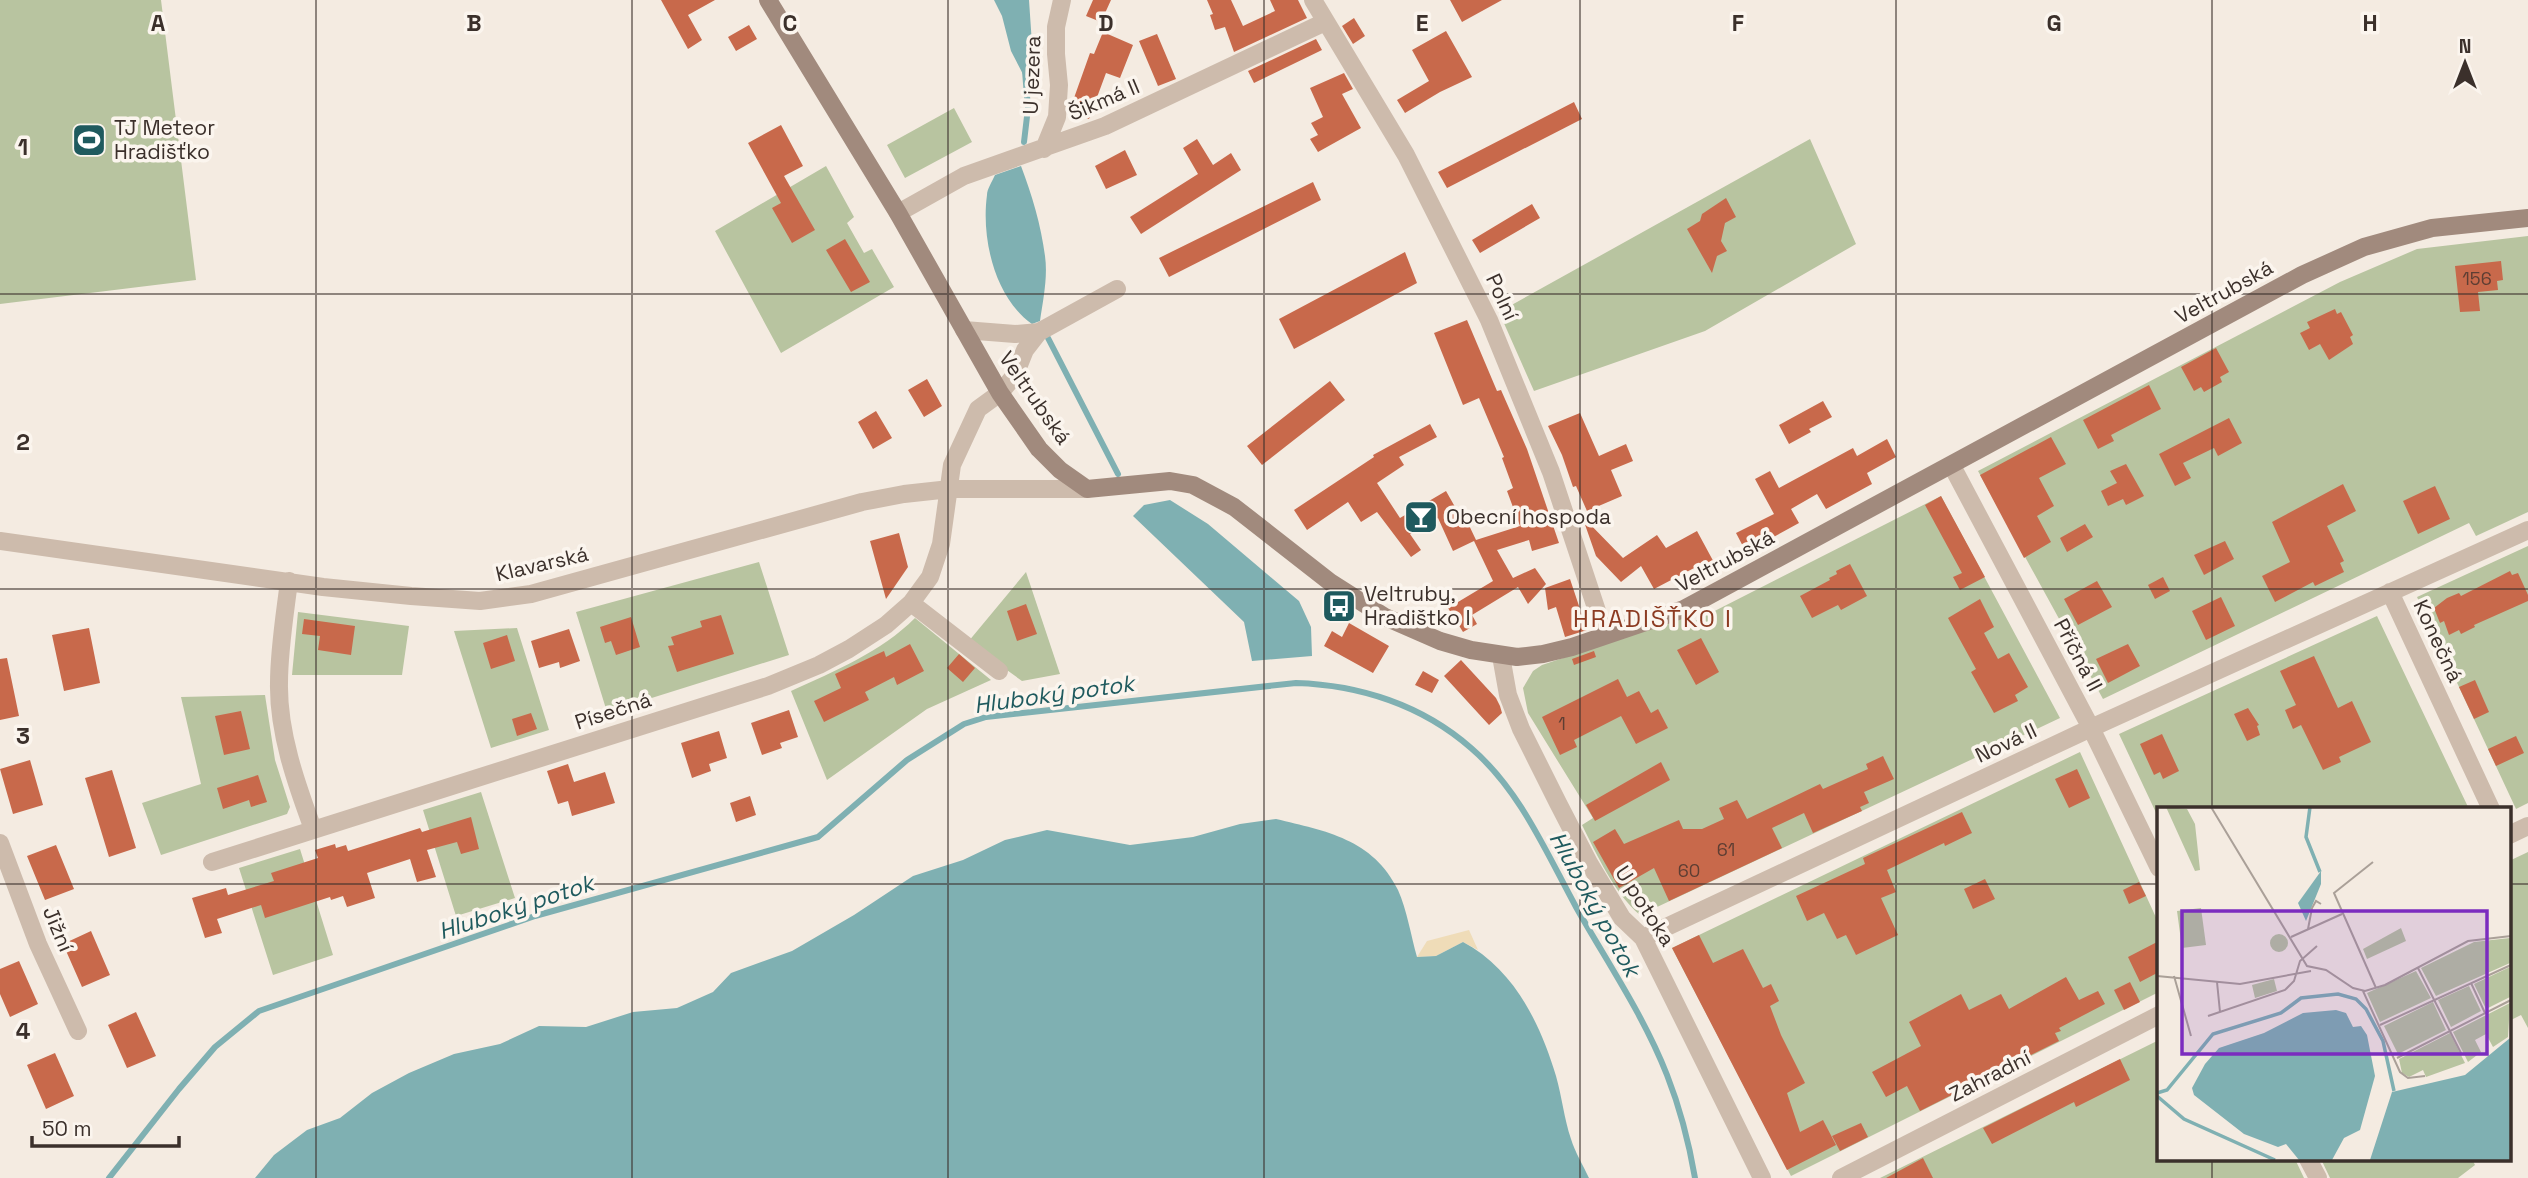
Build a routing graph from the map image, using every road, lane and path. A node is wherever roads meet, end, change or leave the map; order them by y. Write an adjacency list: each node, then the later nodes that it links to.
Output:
1 (768, 0): 6 (street, Veltrubská)
2 (1062, 0): 5 (street, U jezera)
3 (1313, 0): 4 (street, Polní)
4 (1325, 22): 5 (street, Šikmá II); 20 (street, Polní)
5 (1044, 149): 6 (street, Šikmá II)
6 (898, 213): 9 (street, Veltrubská)
7 (2528, 218): 12 (street, Veltrubská)
8 (1117, 289): 10 (street)
9 (964, 330): 10 (street); 11 (street, Veltrubská)
10 (1039, 332): 11 (street)
11 (1000, 393): 13 (street, Písečná); 14 (street, Veltrubská)
12 (1952, 466): 20 (street, Veltrubská); 23 (street, Příčná II)
13 (950, 489): 14 (street, Klavarská); 17 (street, Klavarská); 19 (street, Písečná)
14 (1087, 489): 21 (street, Veltrubská)
15 (2528, 530): 18 (street, Konečná)
16 (0, 541): 17 (street, Klavarská)
17 (289, 581): 26 (street)
18 (2390, 592): 23 (street, Nová II); 24 (street, Konečná)
19 (911, 604): 22 (street); 26 (street, Písečná)
20 (1605, 635): 21 (street, Veltrubská)
21 (1501, 656): 31 (street, U potoka)
22 (999, 671)
23 (2091, 728): 30 (street, Příčná II); 31 (street, Nová II)
24 (2490, 807)
25 (2528, 825): 27 (street)
26 (313, 829): 29 (street, Písečná)
27 (2510, 834)
28 (0, 843): 33 (street, Jižní)
29 (212, 862)
30 (2157, 864)
31 (1643, 938): 35 (street, U potoka)
32 (2157, 1016): 36 (street, Zahradní)
33 (78, 1031)
34 (2309, 1160): 37 (street)
35 (1762, 1178)
36 (1841, 1178)
37 (2318, 1178)

